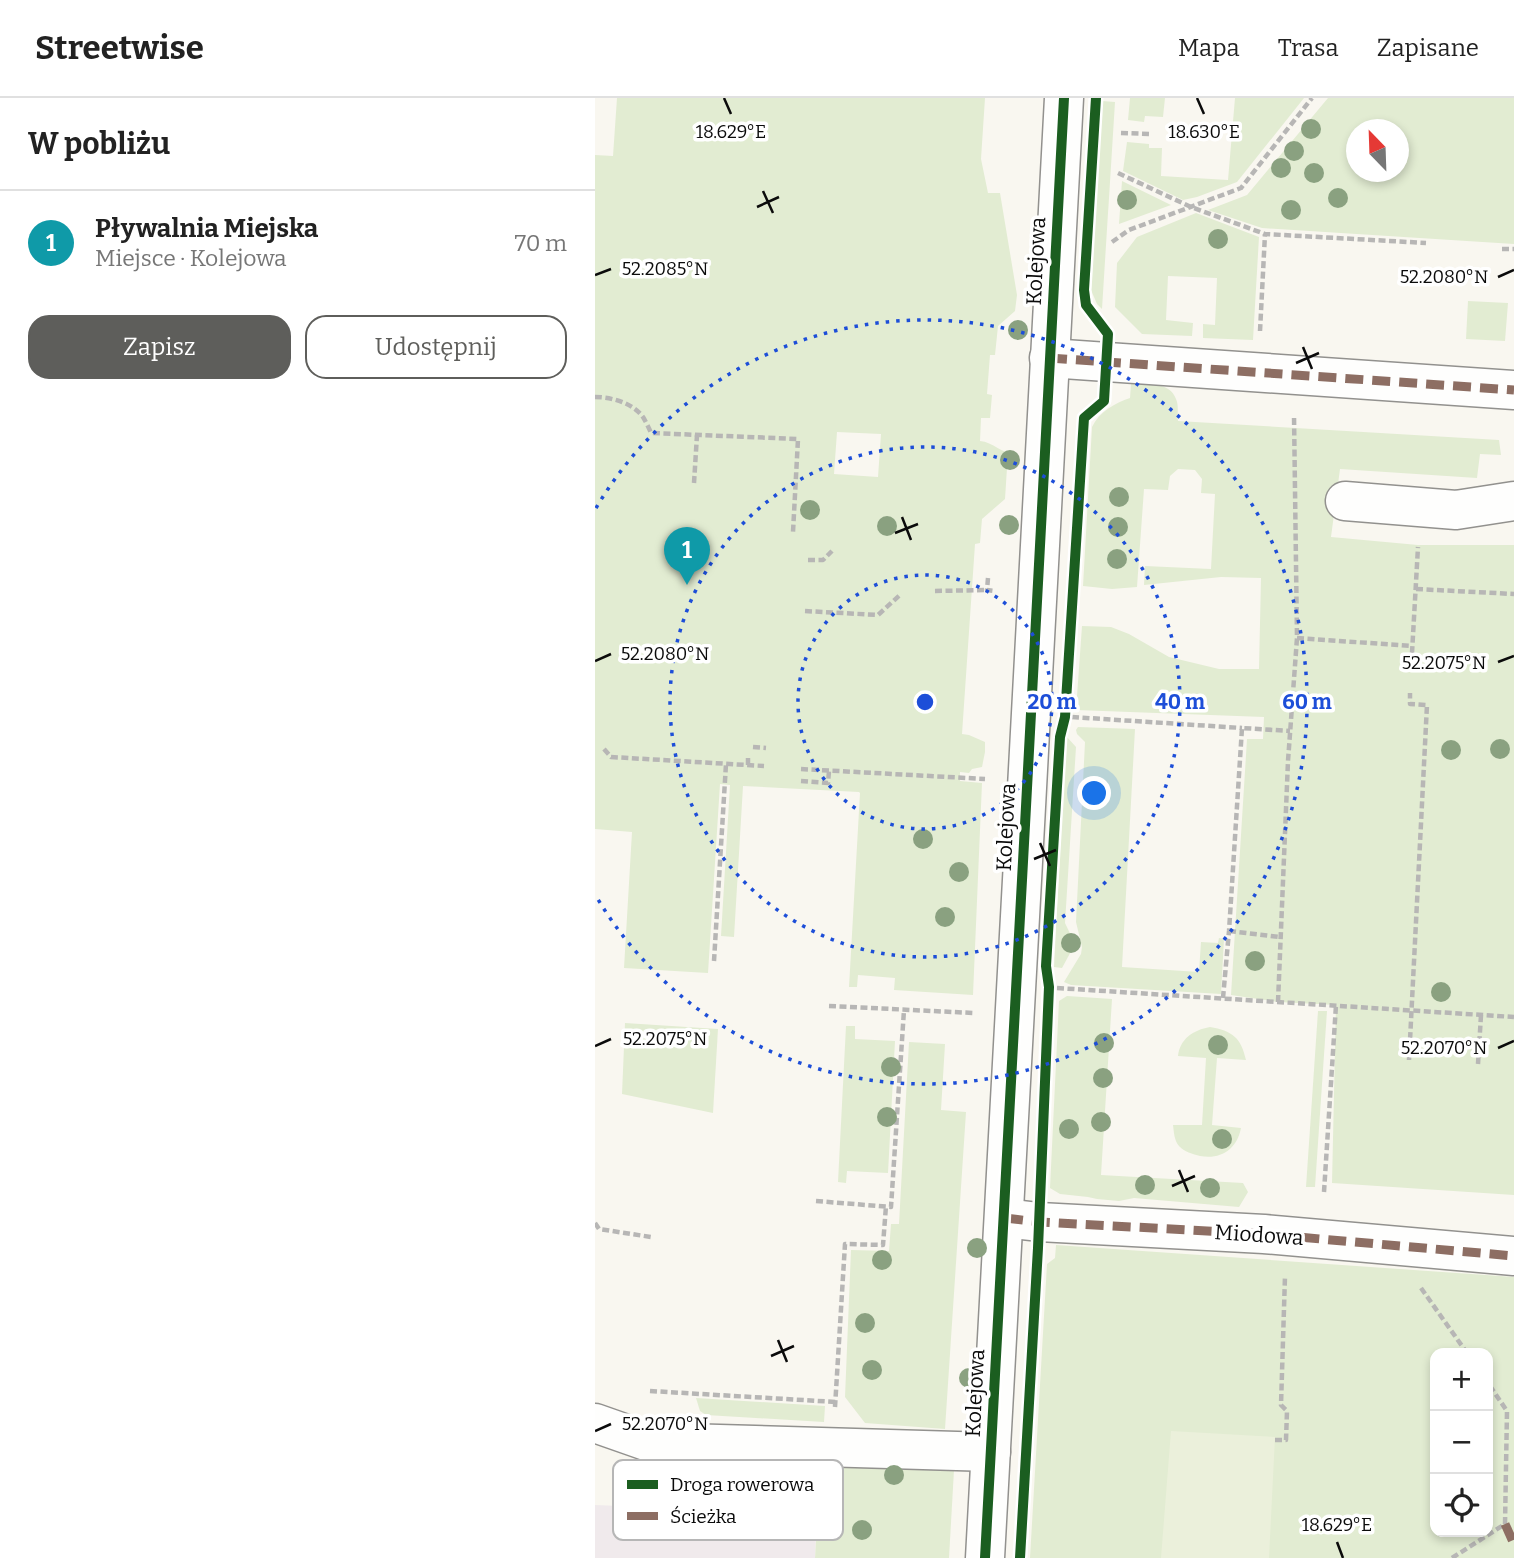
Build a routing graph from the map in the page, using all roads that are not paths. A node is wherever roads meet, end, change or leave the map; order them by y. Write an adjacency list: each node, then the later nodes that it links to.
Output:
1 (1064, 98): 2 (street, Kolejowa)
2 (1049, 358): 3 (street); 6 (street, Kolejowa)
3 (1514, 390)
4 (1345, 501): 5 (street)
5 (1514, 501)
6 (1005, 1218): 7 (street, Miodowa); 9 (street, Kolejowa)
7 (1514, 1256)
8 (595, 1423): 9 (street)
9 (991, 1452): 10 (street, Kolejowa)
10 (985, 1558)

